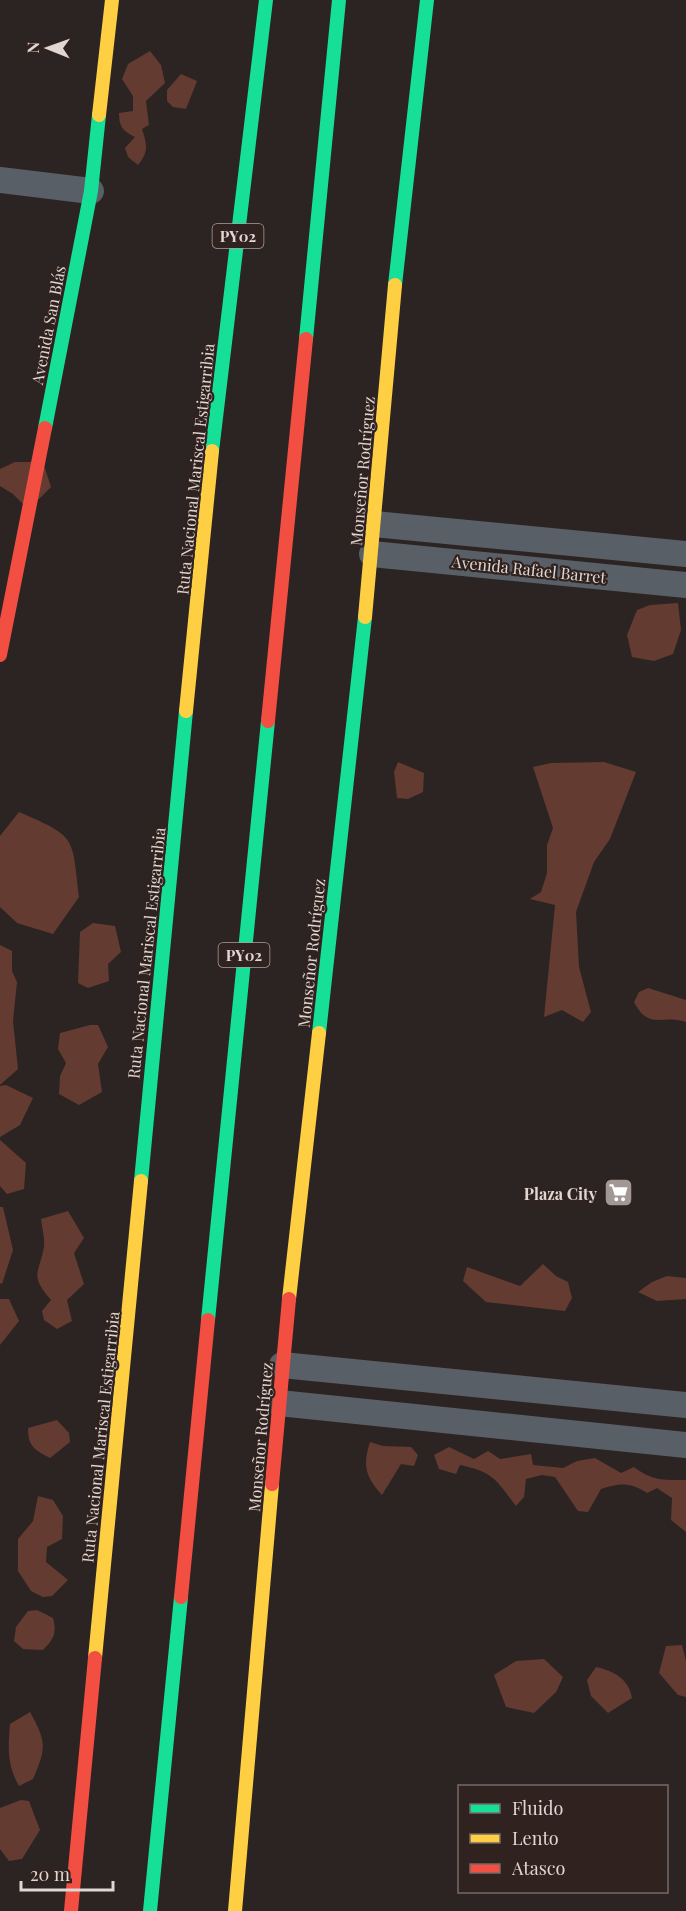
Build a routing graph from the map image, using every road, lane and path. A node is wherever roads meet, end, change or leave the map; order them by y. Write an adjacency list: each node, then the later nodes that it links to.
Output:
1 (112, 0): 6 (main road, Avenida San Blás)
2 (266, 0): 18 (main road, Ruta Nacional Mariscal Estigarribia / PY02)
3 (339, 0): 19 (main road, PY02)
4 (427, 0): 9 (main road, Monseñor Rodríguez)
5 (126, 9): 6 (main road)
6 (106, 44): 8 (main road, Avenida San Blás)
7 (0, 180): 8 (street)
8 (91, 190): 13 (main road, Avenida San Blás)
9 (374, 524): 10 (main road, Monseñor Rodríguez); 11 (street, Avenida Rafael Barret)
10 (372, 554): 12 (street, Avenida Rafael Barret); 14 (main road, Monseñor Rodríguez)
11 (686, 554)
12 (686, 585)
13 (0, 655)
14 (282, 1365): 15 (main road, Monseñor Rodríguez); 16 (street)
15 (279, 1403): 17 (street); 20 (main road, Monseñor Rodríguez)
16 (686, 1405)
17 (686, 1446)
18 (71, 1911)
19 (150, 1911)
20 (235, 1911)

